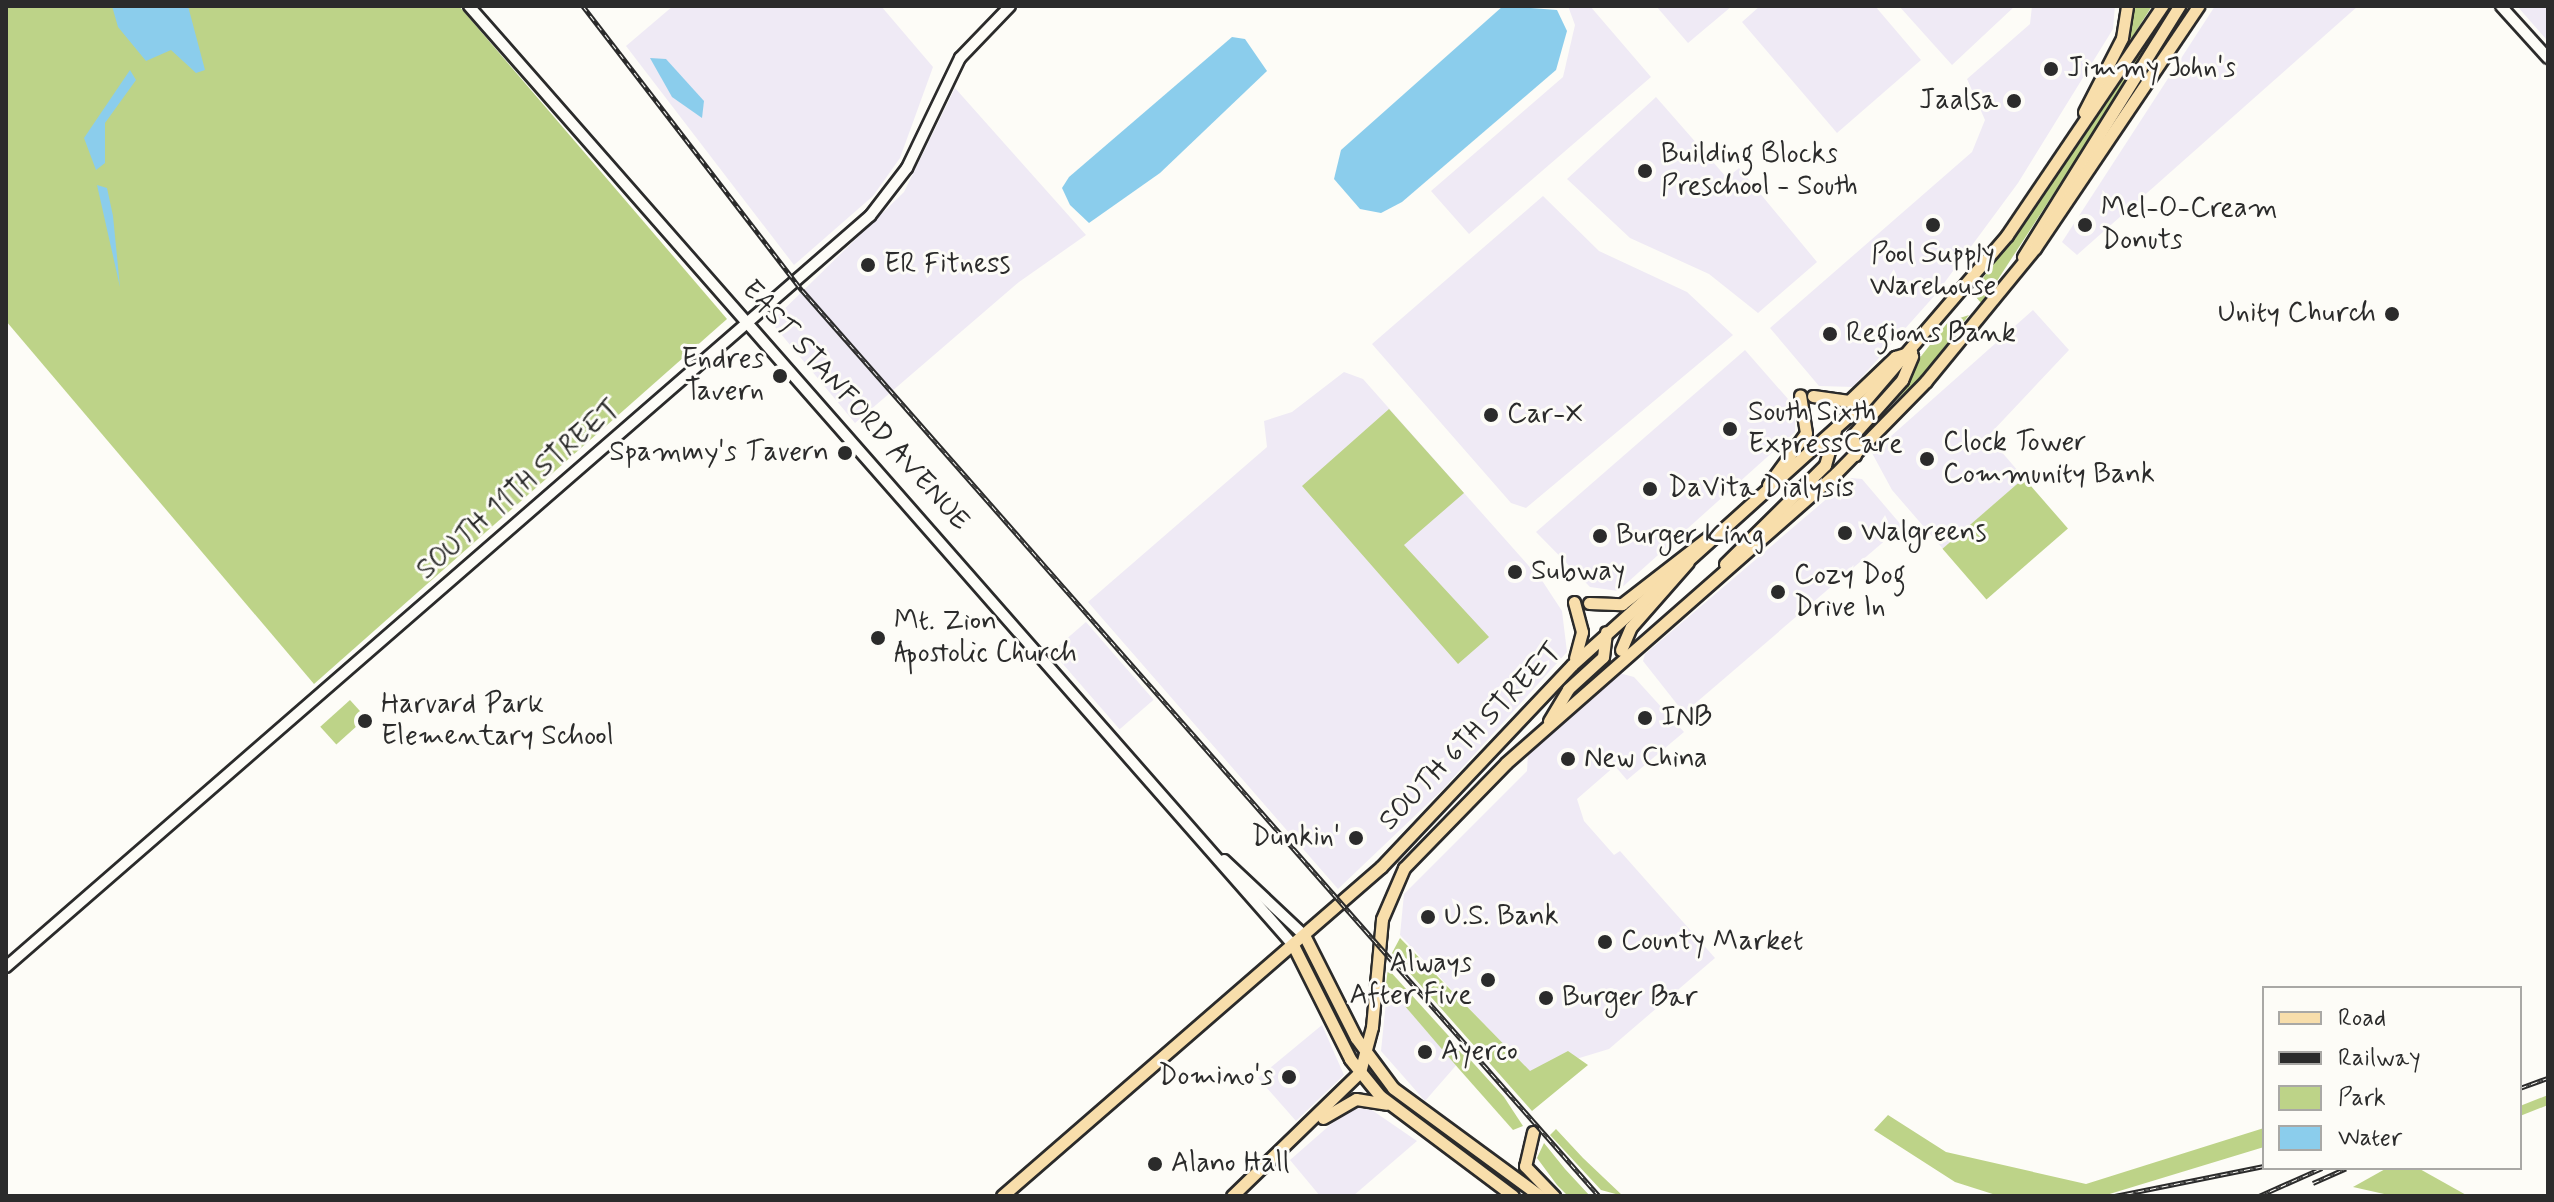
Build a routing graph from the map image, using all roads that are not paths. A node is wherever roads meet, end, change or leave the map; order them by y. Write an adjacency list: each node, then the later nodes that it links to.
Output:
1 (469, 6): 11 (street, EAST STANFORD AVENUE)
2 (1010, 6): 11 (street, SOUTH 11TH STREET)
3 (2127, 6): 9 (main road)
4 (2162, 6): 9 (main road)
5 (2179, 6): 10 (main road)
6 (2198, 6): 10 (main road)
7 (2501, 6): 8 (street)
8 (2548, 58)
9 (2067, 150): 12 (main road, SOUTH 6TH STREET)
10 (2017, 273): 16 (main road, SOUTH 6TH STREET)
11 (749, 322): 27 (street, EAST STANFORD AVENUE); 30 (street, SOUTH 11TH STREET)
12 (1914, 350): 14 (main road); 15 (main road, SOUTH 6TH STREET); 16 (main road)
13 (1800, 395): 17 (main road)
14 (1813, 396)
15 (1835, 430): 17 (main road, SOUTH 6TH STREET); 20 (main road)
16 (1855, 455): 20 (main road, SOUTH 6TH STREET)
17 (1759, 498): 18 (main road, SOUTH 6TH STREET)
18 (1722, 530): 19 (main road, SOUTH 6TH STREET); 22 (main road)
19 (1690, 558): 23 (main road, SOUTH 6TH STREET); 24 (main road)
20 (1708, 586): 26 (main road, SOUTH 6TH STREET)
21 (1574, 602): 25 (main road)
22 (1589, 603)
23 (1606, 632): 25 (main road, SOUTH 6TH STREET); 26 (main road)
24 (1621, 650)
25 (1572, 665): 28 (main road, SOUTH 6TH STREET)
26 (1548, 725): 31 (main road, SOUTH 6TH STREET)
27 (1204, 841): 28 (street, EAST STANFORD AVENUE); 29 (street, EAST STANFORD AVENUE)
28 (1304, 935): 29 (main road, SOUTH 6TH STREET); 31 (main road, EAST STANFORD AVENUE)
29 (1293, 945): 32 (main road, EAST STANFORD AVENUE); 36 (main road, SOUTH 6TH STREET)
30 (6, 967)
31 (1367, 1055): 32 (main road, SOUTH 6TH STREET); 39 (main road, EAST STANFORD AVENUE)
32 (1360, 1072): 33 (main road, EAST STANFORD AVENUE); 34 (main road)
33 (1390, 1105): 34 (main road); 38 (main road, EAST STANFORD AVENUE)
34 (1315, 1121): 37 (main road)
35 (1533, 1132): 40 (main road)
36 (1002, 1196)
37 (1232, 1196)
38 (1513, 1196)
39 (1540, 1196)
40 (1554, 1196)

